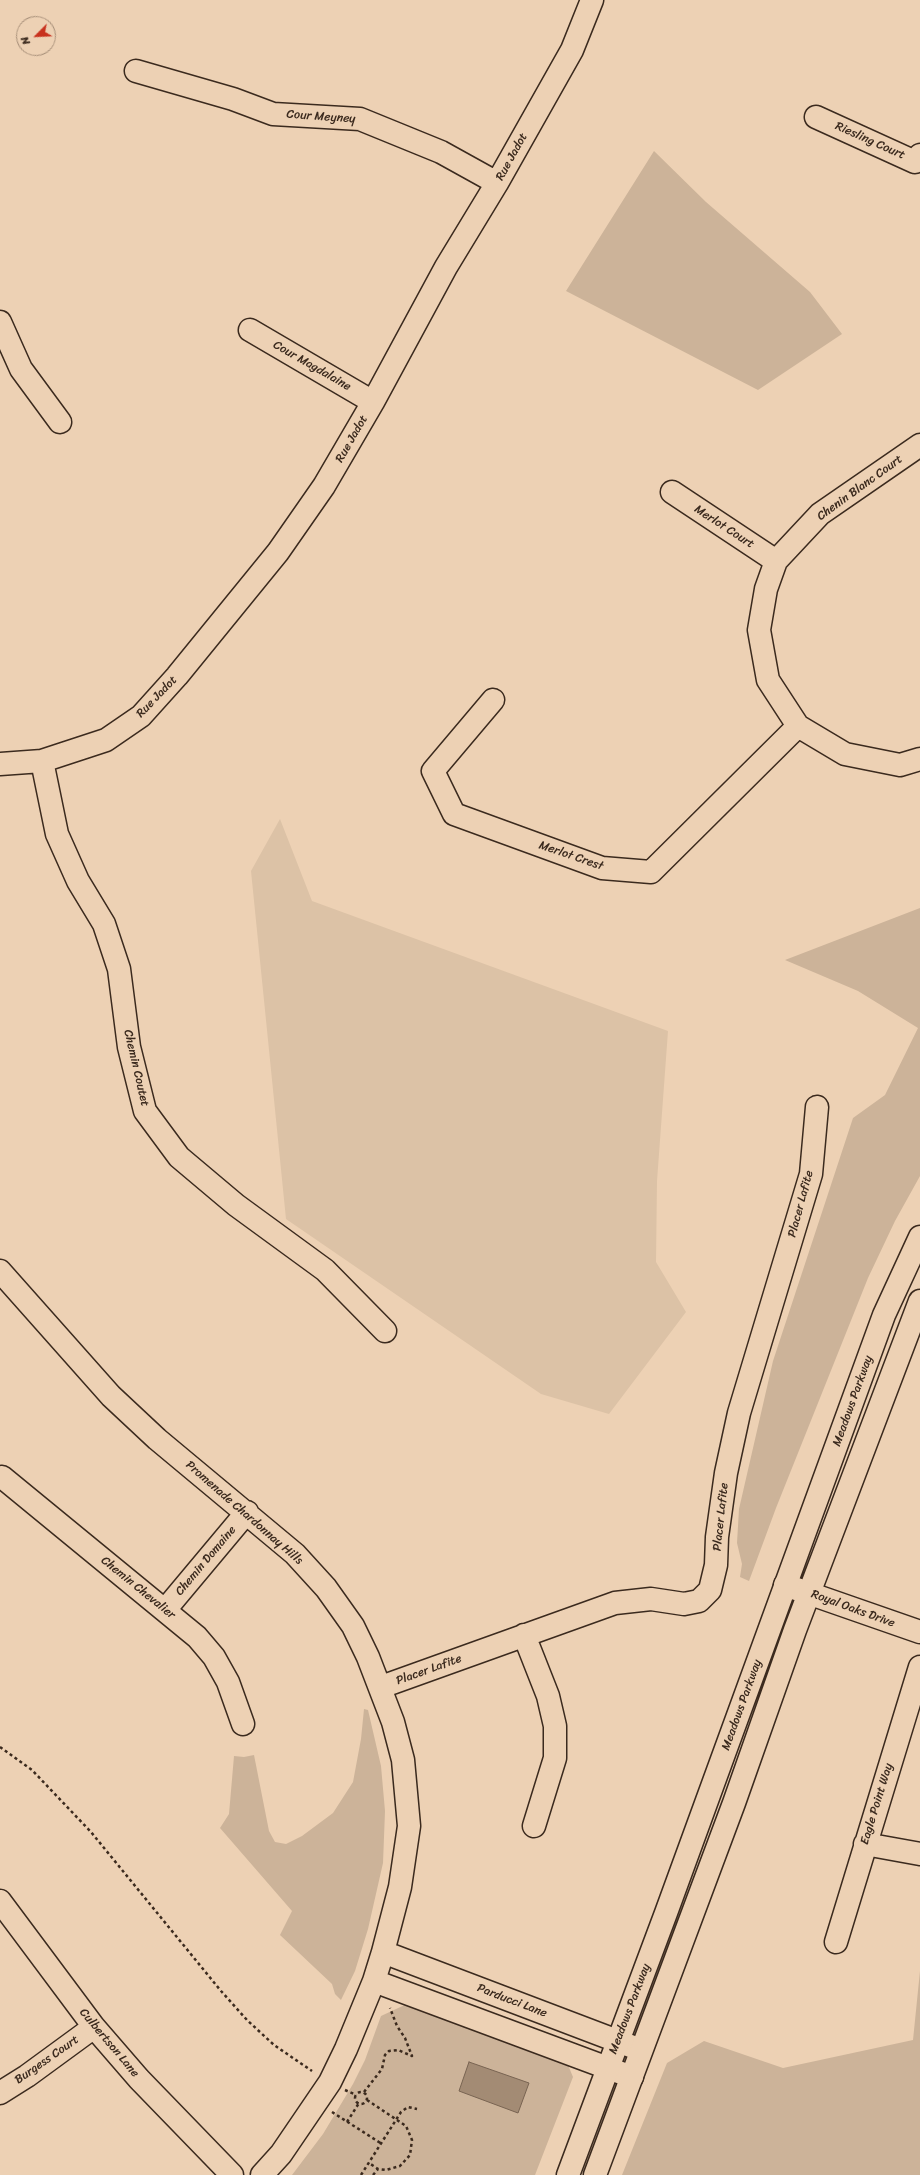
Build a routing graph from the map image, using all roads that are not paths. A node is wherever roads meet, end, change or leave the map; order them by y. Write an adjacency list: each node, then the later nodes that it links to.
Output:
1 (592, 0): 5 (street, Rue Jadot)
2 (136, 71): 5 (street, Cour Meyney)
3 (816, 117): 4 (street, Riesling Court)
4 (920, 155)
5 (497, 183): 8 (street, Rue Jadot)
6 (0, 322): 9 (street)
7 (250, 330): 8 (street, Cour Magdalaine)
8 (373, 402): 16 (street, Rue Jadot)
9 (60, 422)
10 (920, 445): 12 (street, Chenin Blanc Court)
11 (672, 492): 12 (street, Merlot Court)
12 (776, 561): 14 (street, Chenin Blanc Court)
13 (494, 700): 14 (street, Merlot Crest)
14 (798, 726): 15 (street)
15 (920, 760)
16 (42, 762): 17 (street, Rue Jadot); 22 (street, Chemin Coutet)
17 (0, 764)
18 (817, 1107): 29 (street, Placer Lafite)
19 (920, 1237): 25 (street, Meadows Parkway)
20 (0, 1271): 24 (street, Promenade Chardonnay Hills)
21 (920, 1301): 26 (street, Meadows Parkway)
22 (385, 1331)
23 (2, 1477): 27 (street, Chemin Chevalier)
24 (246, 1512): 27 (street, Chemin Domaine); 31 (street, Promenade Chardonnay Hills)
25 (785, 1585): 26 (street, Royal Oaks Drive); 41 (street, Meadows Parkway)
26 (809, 1594): 28 (street, Royal Oaks Drive); 42 (street, Meadows Parkway)
27 (165, 1610): 32 (street, Chemin Chevalier)
28 (920, 1632)
29 (524, 1635): 31 (street, Placer Lafite); 33 (street)
30 (920, 1667): 34 (street, Eagle Point Way)
31 (381, 1688): 38 (street, Promenade Chardonnay Hills)
32 (243, 1724)
33 (534, 1826)
34 (865, 1844): 35 (street); 37 (street, Eagle Point Way)
35 (920, 1854)
36 (0, 1901): 40 (street, Culbertson Lane)
37 (836, 1942)
38 (384, 1952): 39 (street, Promenade Chardonnay Hills); 41 (street, Parducci Lane)
39 (374, 1981): 43 (street); 47 (street, Promenade Chardonnay Hills)
40 (94, 2027): 45 (street, Burgess Court); 46 (street, Culbertson Lane)
41 (618, 2041): 42 (street, Parducci Lane); 43 (street, Meadows Parkway)
42 (641, 2050): 44 (street, Meadows Parkway)
43 (607, 2068): 44 (street); 48 (street, Meadows Parkway)
44 (632, 2077): 49 (street, Meadows Parkway)
45 (0, 2093)
46 (232, 2175)
47 (262, 2175)
48 (568, 2175)
49 (595, 2175)

